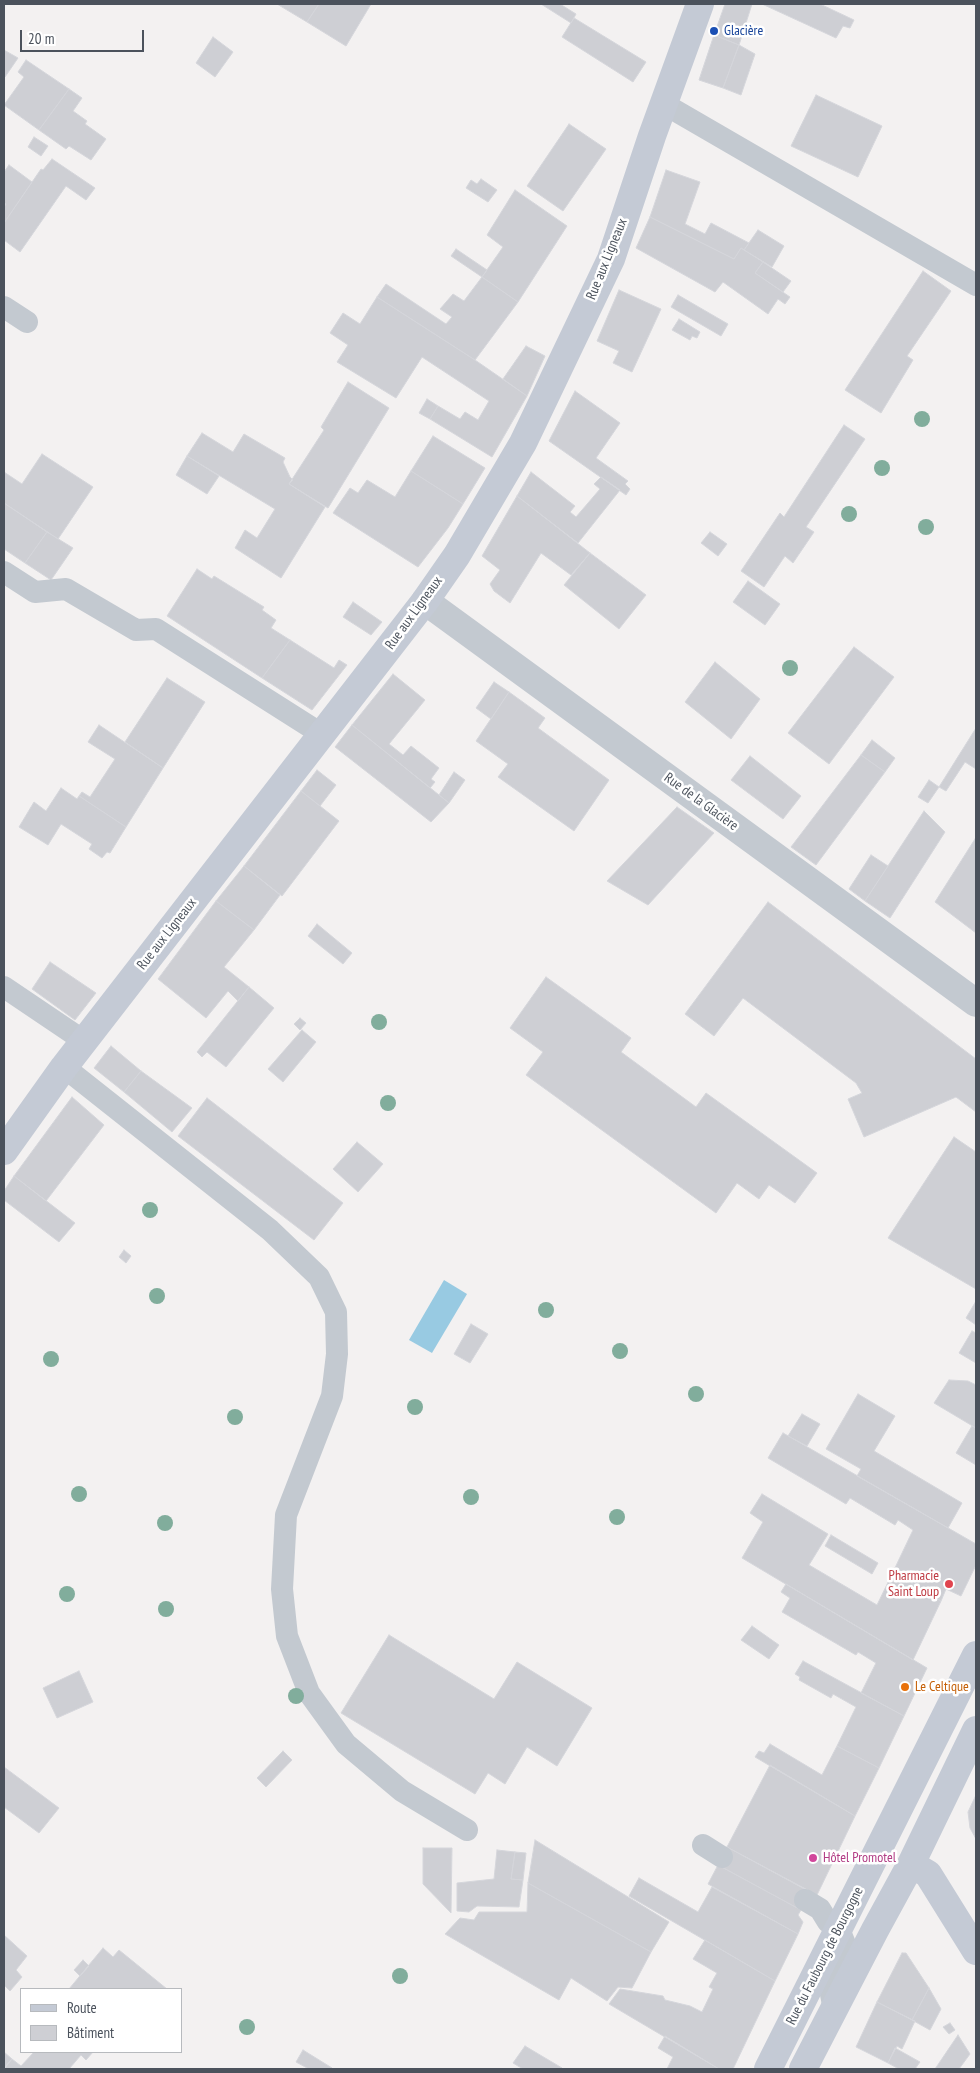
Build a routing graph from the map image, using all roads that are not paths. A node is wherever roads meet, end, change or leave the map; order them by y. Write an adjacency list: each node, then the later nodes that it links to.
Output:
1 (700, 4): 2 (street, Rue aux Ligneaux)
2 (664, 104): 3 (lane); 7 (street, Rue aux Ligneaux)
3 (976, 285)
4 (4, 307): 5 (lane)
5 (26, 322)
6 (4, 572): 8 (lane)
7 (425, 601): 8 (street, Rue aux Ligneaux); 10 (street, Rue de la Glacière)
8 (323, 735): 11 (street, Rue aux Ligneaux)
9 (4, 987): 11 (lane)
10 (976, 1003)
11 (84, 1041): 12 (street, Rue aux Ligneaux)
12 (64, 1067): 13 (street, Rue aux Ligneaux); 17 (lane)
13 (4, 1151)
14 (976, 1655): 22 (street, Rue du Faubourg de Bourgogne)
15 (976, 1684): 20 (street)
16 (976, 1730): 20 (street)
17 (467, 1830)
18 (703, 1845): 19 (lane)
19 (722, 1857)
20 (911, 1864): 23 (street); 24 (street)
21 (806, 1900): 22 (lane)
22 (838, 1927): 24 (lane); 25 (street, Rue du Faubourg de Bourgogne)
23 (976, 1951)
24 (834, 2010): 26 (street)
25 (768, 2069)
26 (804, 2069)

